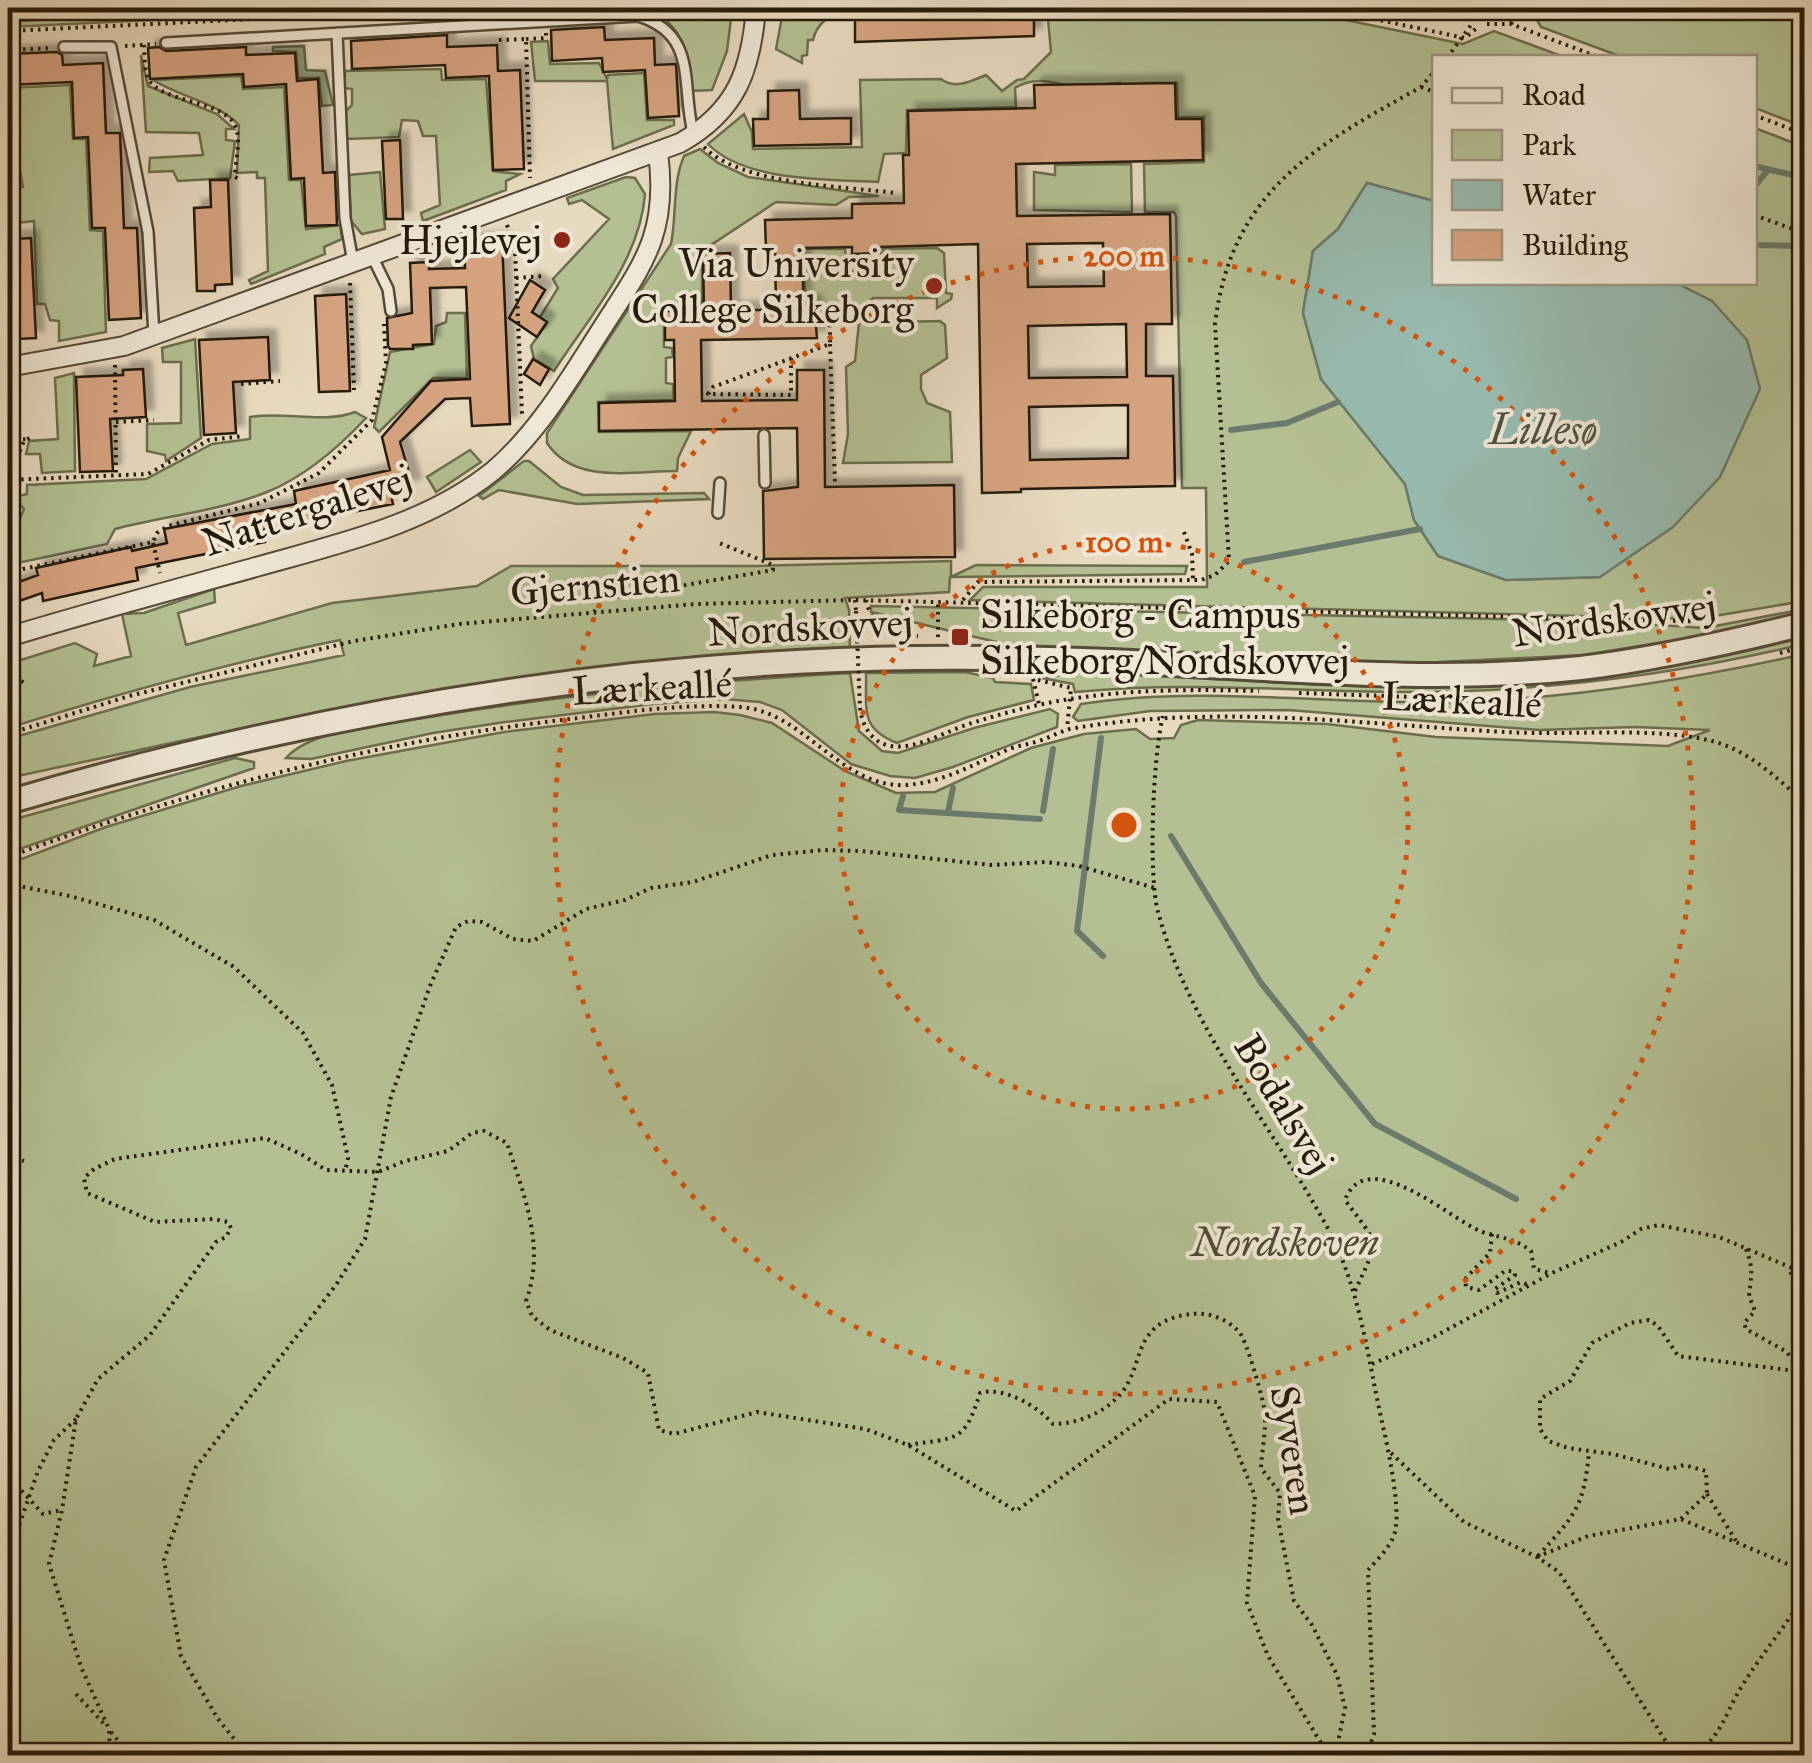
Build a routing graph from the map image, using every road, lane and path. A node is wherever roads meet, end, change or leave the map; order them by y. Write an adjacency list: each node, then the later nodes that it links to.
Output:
1 (479, 8): 9 (path)
2 (756, 8): 24 (street)
3 (1322, 8): 11 (path)
4 (1455, 8): 6 (lane)
5 (1519, 8): 7 (path)
6 (1480, 13): 11 (path)
7 (1511, 24): 11 (path); 18 (path)
8 (470, 26): 10 (lane); 24 (lane); 28 (path)
9 (8, 30)
10 (337, 33): 12 (lane); 33 (lane)
11 (1465, 38): 17 (path)
12 (166, 43): 13 (path)
13 (144, 44): 15 (path); 26 (path)
14 (64, 47): 15 (lane); 16 (path)
15 (110, 47): 38 (lane)
16 (8, 50)
17 (1450, 55)
18 (1593, 55)
19 (1432, 74): 20 (path)
20 (1421, 86): 21 (path); 63 (path)
21 (1432, 91)
22 (1757, 116): 23 (path)
23 (1804, 134)
24 (697, 140): 25 (street); 27 (path)
25 (658, 152): 28 (street); 64 (street, Nattergalevej)
26 (239, 180)
27 (895, 193)
28 (531, 198): 29 (street)
29 (501, 209): 32 (street); 35 (path)
30 (1757, 216): 31 (path)
31 (1804, 233)
32 (372, 256): 33 (street); 36 (lane)
33 (352, 263): 38 (street); 45 (path)
34 (546, 276): 35 (path)
35 (516, 278): 46 (path)
36 (391, 311): 60 (path)
37 (830, 313): 39 (path)
38 (154, 335): 40 (street)
39 (830, 344): 41 (path); 54 (path)
40 (115, 348): 42 (street); 48 (path)
41 (791, 358): 41 (path)
42 (8, 367)
43 (280, 381): 44 (path)
44 (242, 384)
45 (354, 390)
46 (522, 400)
47 (154, 420): 48 (path)
48 (116, 422): 52 (path)
49 (764, 434): 56 (lane)
50 (244, 436): 52 (path)
51 (8, 440): 53 (path)
52 (116, 475): 53 (path)
53 (8, 479): 58 (path)
54 (834, 482)
55 (720, 483): 57 (lane)
56 (764, 483)
57 (718, 513)
58 (8, 528)
59 (1184, 532): 63 (path)
60 (153, 542): 62 (path); 64 (path)
61 (717, 542): 69 (path)
62 (8, 572)
63 (1193, 580): 68 (path)
64 (164, 592): 72 (street, Nattergalevej)
65 (855, 600): 66 (path, Gjernstien); 69 (path, Gjernstien); 78 (path, bridge)
66 (866, 600): 67 (path, Gjernstien); 73 (path)
67 (938, 602): 68 (path, Gjernstien); 74 (path)
68 (962, 602): 70 (path, Gjernstien)
69 (594, 612): 81 (path, Gjernstien)
70 (1721, 622)
71 (1804, 624): 82 (street, Nordskovvej)
72 (8, 636)
73 (922, 636)
74 (949, 637)
75 (8, 674): 76 (path)
76 (27, 684)
77 (1071, 699): 78 (path); 78 (path); 80 (path)
78 (1039, 705)
79 (1164, 716): 80 (path, Lærkeallé); 83 (path, Lærkeallé); 86 (path, Bodalsvej)
80 (1067, 729): 84 (path, Lærkeallé)
81 (8, 734)
82 (8, 802)
83 (1804, 802)
84 (8, 857)
85 (8, 884): 89 (path)
86 (1154, 888): 90 (path); 98 (path, Bodalsvej)
87 (8, 1155): 88 (path)
88 (24, 1161)
89 (345, 1172): 90 (path); 102 (path)
90 (378, 1172): 103 (path); 123 (path)
91 (1492, 1234): 94 (path); 96 (path); 98 (path)
92 (1746, 1250): 93 (path); 94 (path); 101 (path)
93 (1788, 1268): 95 (path); 97 (path)
94 (1552, 1274): 96 (path)
95 (1804, 1274)
96 (1531, 1286): 100 (path)
97 (1804, 1290)
98 (1355, 1291): 100 (path, Bodalsvej)
99 (1804, 1326): 101 (path)
100 (1372, 1364): 104 (path, Bodalsvej)
101 (1802, 1372): 105 (path)
102 (76, 1419): 108 (path); 109 (path)
103 (908, 1445): 124 (path); 125 (path, Syveren)
104 (1389, 1451): 112 (path); 126 (path, Bodalsvej)
105 (1588, 1452): 107 (path); 112 (path)
106 (8, 1487): 108 (path)
107 (1708, 1494): 110 (path); 111 (path)
108 (27, 1500): 109 (path); 115 (path)
109 (62, 1510): 118 (path)
110 (1681, 1519): 111 (path); 112 (path)
111 (1737, 1543): 113 (path)
112 (1537, 1558): 127 (path)
113 (1804, 1571)
114 (1804, 1596): 128 (path)
115 (8, 1656): 117 (path)
116 (76, 1694): 118 (path)
117 (8, 1711)
118 (108, 1729): 121 (path); 122 (path)
119 (8, 1742): 120 (path)
120 (10, 1756)
121 (110, 1756)
122 (130, 1756)
123 (248, 1756)
124 (1328, 1756)
125 (1340, 1756)
126 (1360, 1756)
127 (1674, 1756)
128 (1693, 1756)

